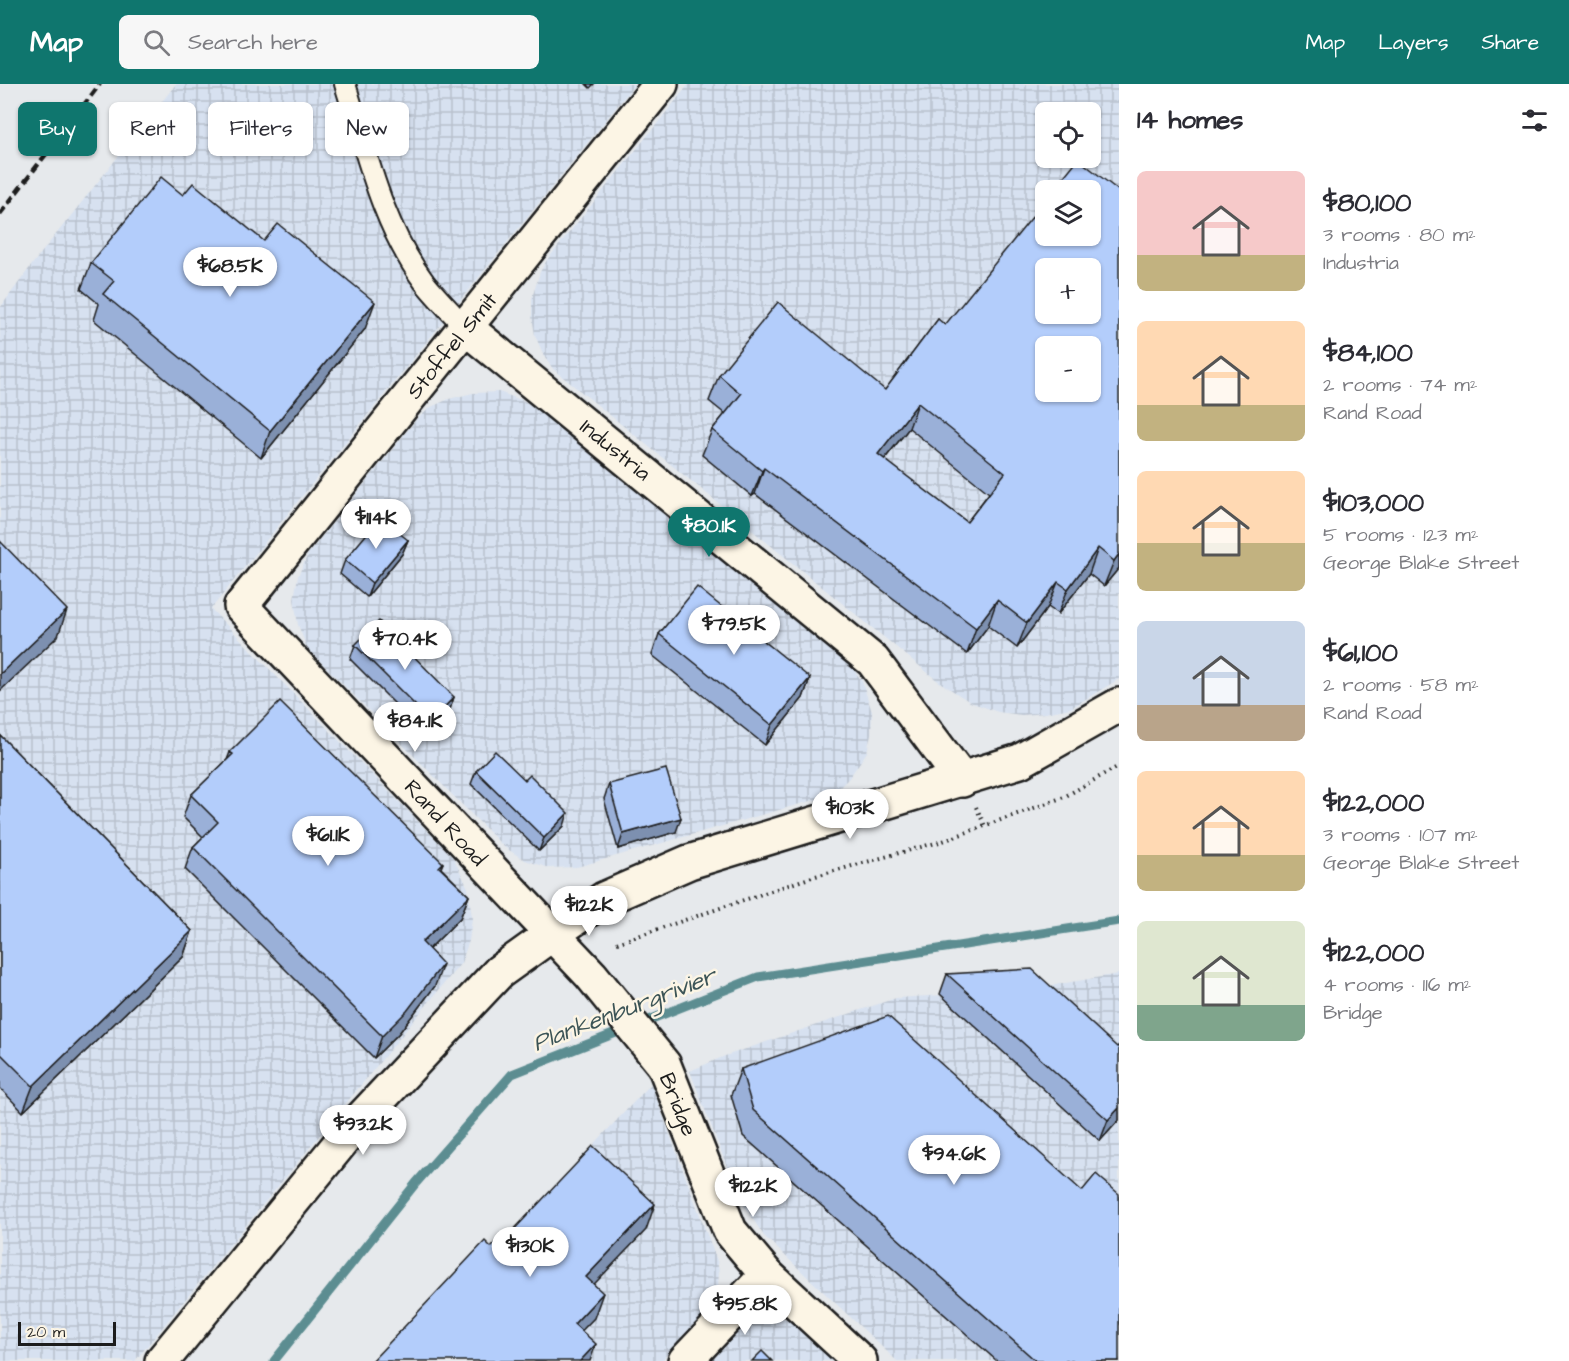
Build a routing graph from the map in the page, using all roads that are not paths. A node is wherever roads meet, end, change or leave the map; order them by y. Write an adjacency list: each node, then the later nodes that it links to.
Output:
1 (345, 84): 3 (lane)
2 (662, 84): 3 (street, Stoffel Smit)
3 (465, 327): 4 (street, Stoffel Smit); 6 (street, Industria)
4 (241, 606): 7 (street, Rand Road)
5 (1119, 705): 6 (street)
6 (962, 780): 7 (street)
7 (552, 934): 8 (street, Bridge); 9 (street)
8 (767, 1275): 10 (street); 11 (street, Bridge)
9 (162, 1361)
10 (685, 1361)
11 (860, 1361)

